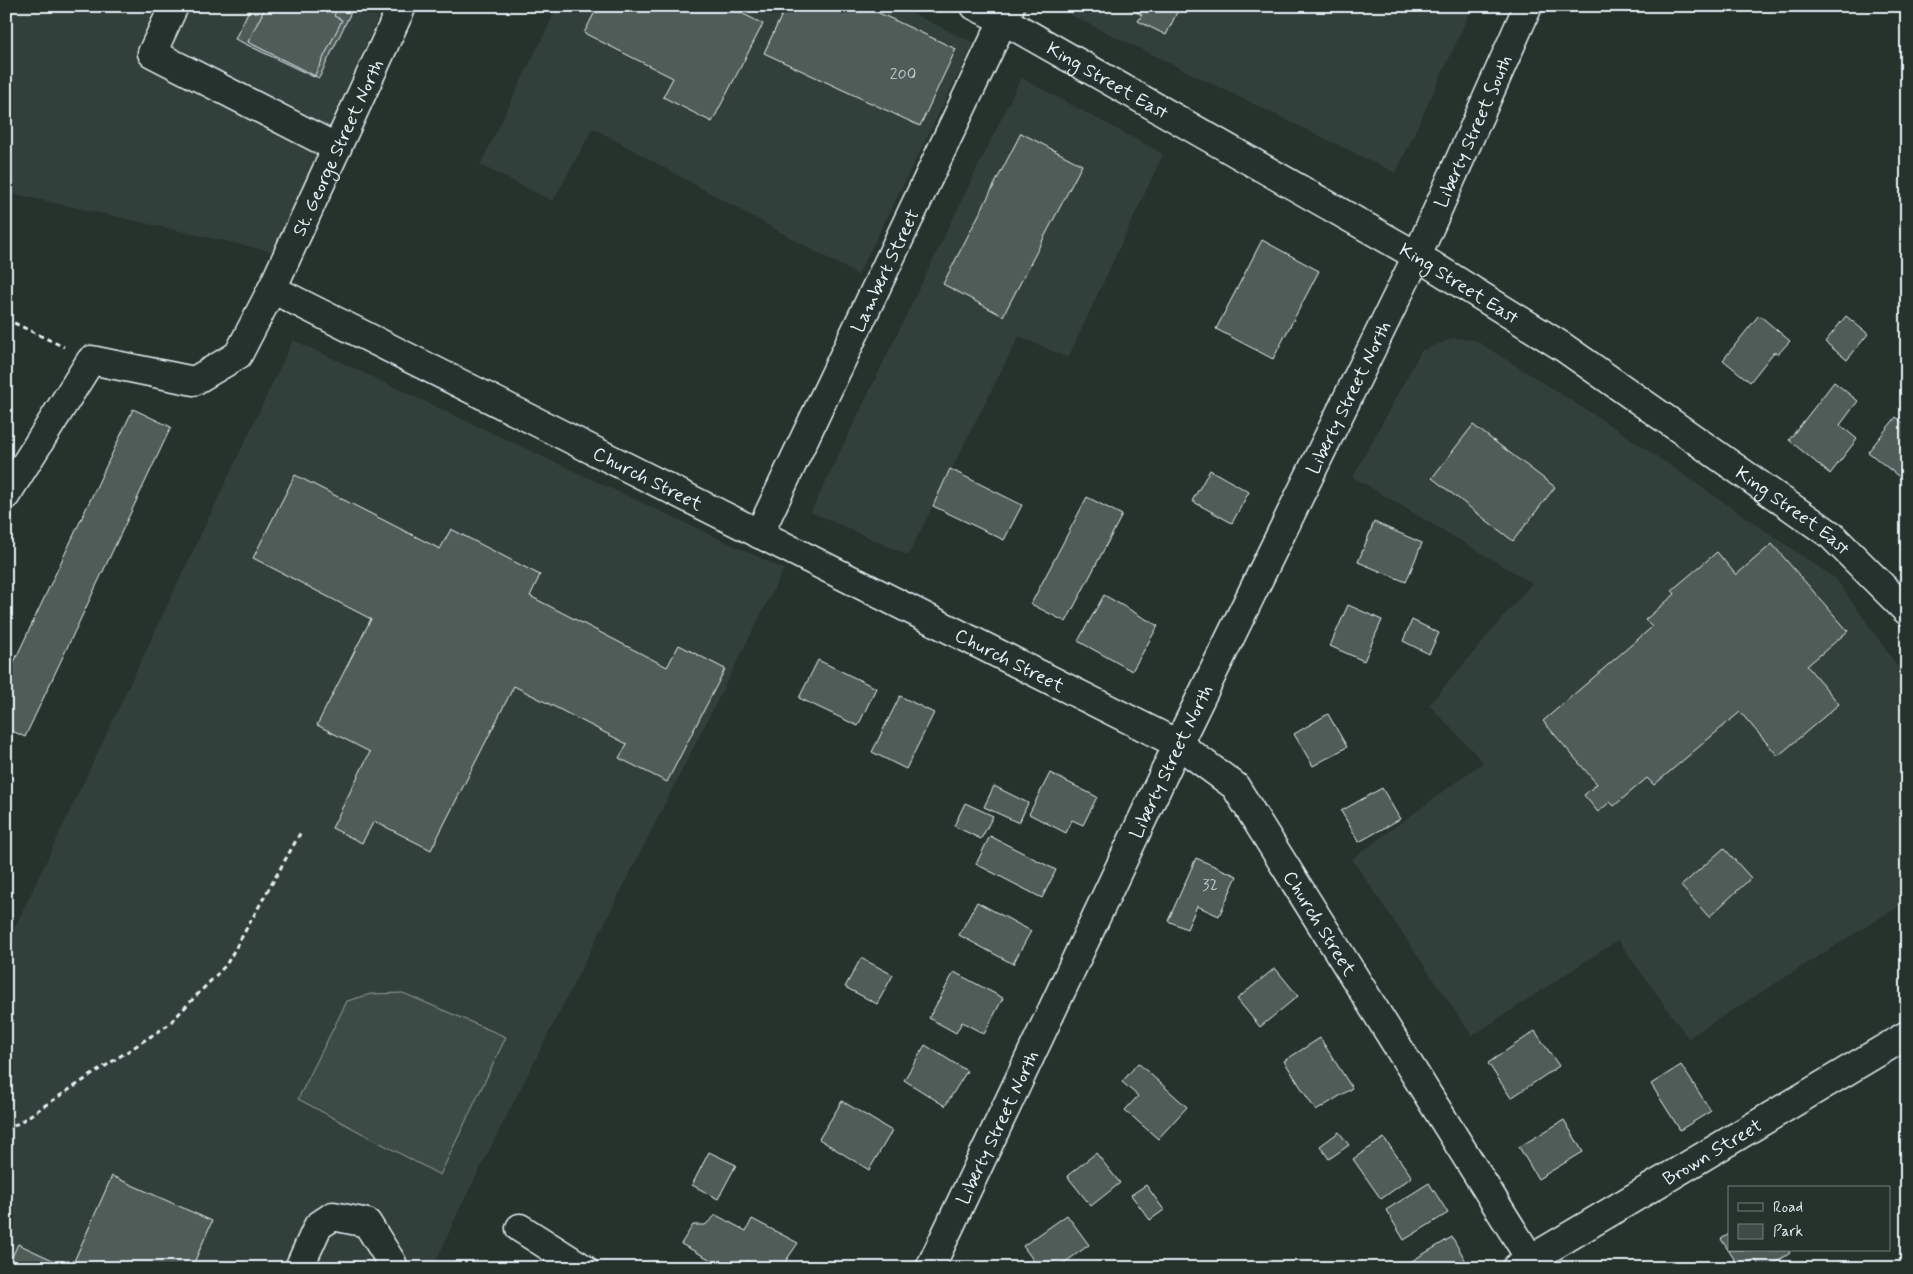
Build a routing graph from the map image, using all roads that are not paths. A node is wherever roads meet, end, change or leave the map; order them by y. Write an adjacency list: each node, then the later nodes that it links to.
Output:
1 (174, 6): 6 (street)
2 (402, 6): 6 (street, St. George Street North)
3 (974, 6): 5 (street, King Street East)
4 (1528, 6): 7 (street, Liberty Street South)
5 (1007, 13): 7 (street, King Street East); 10 (street, Lambert Street)
6 (337, 148): 8 (street, St. George Street North)
7 (1417, 256): 11 (street, King Street East); 12 (street, Liberty Street North)
8 (272, 289): 9 (street, St. George Street North); 10 (street, Church Street)
9 (6, 495)
10 (759, 534): 12 (street, Church Street)
11 (1907, 611)
12 (1178, 744): 15 (street, Church Street); 19 (street, Liberty Street North)
13 (1907, 1035): 15 (street, Brown Street)
14 (520, 1228): 18 (street)
15 (1527, 1265)
16 (299, 1268): 17 (street)
17 (390, 1268)
18 (583, 1268)
19 (930, 1268)

